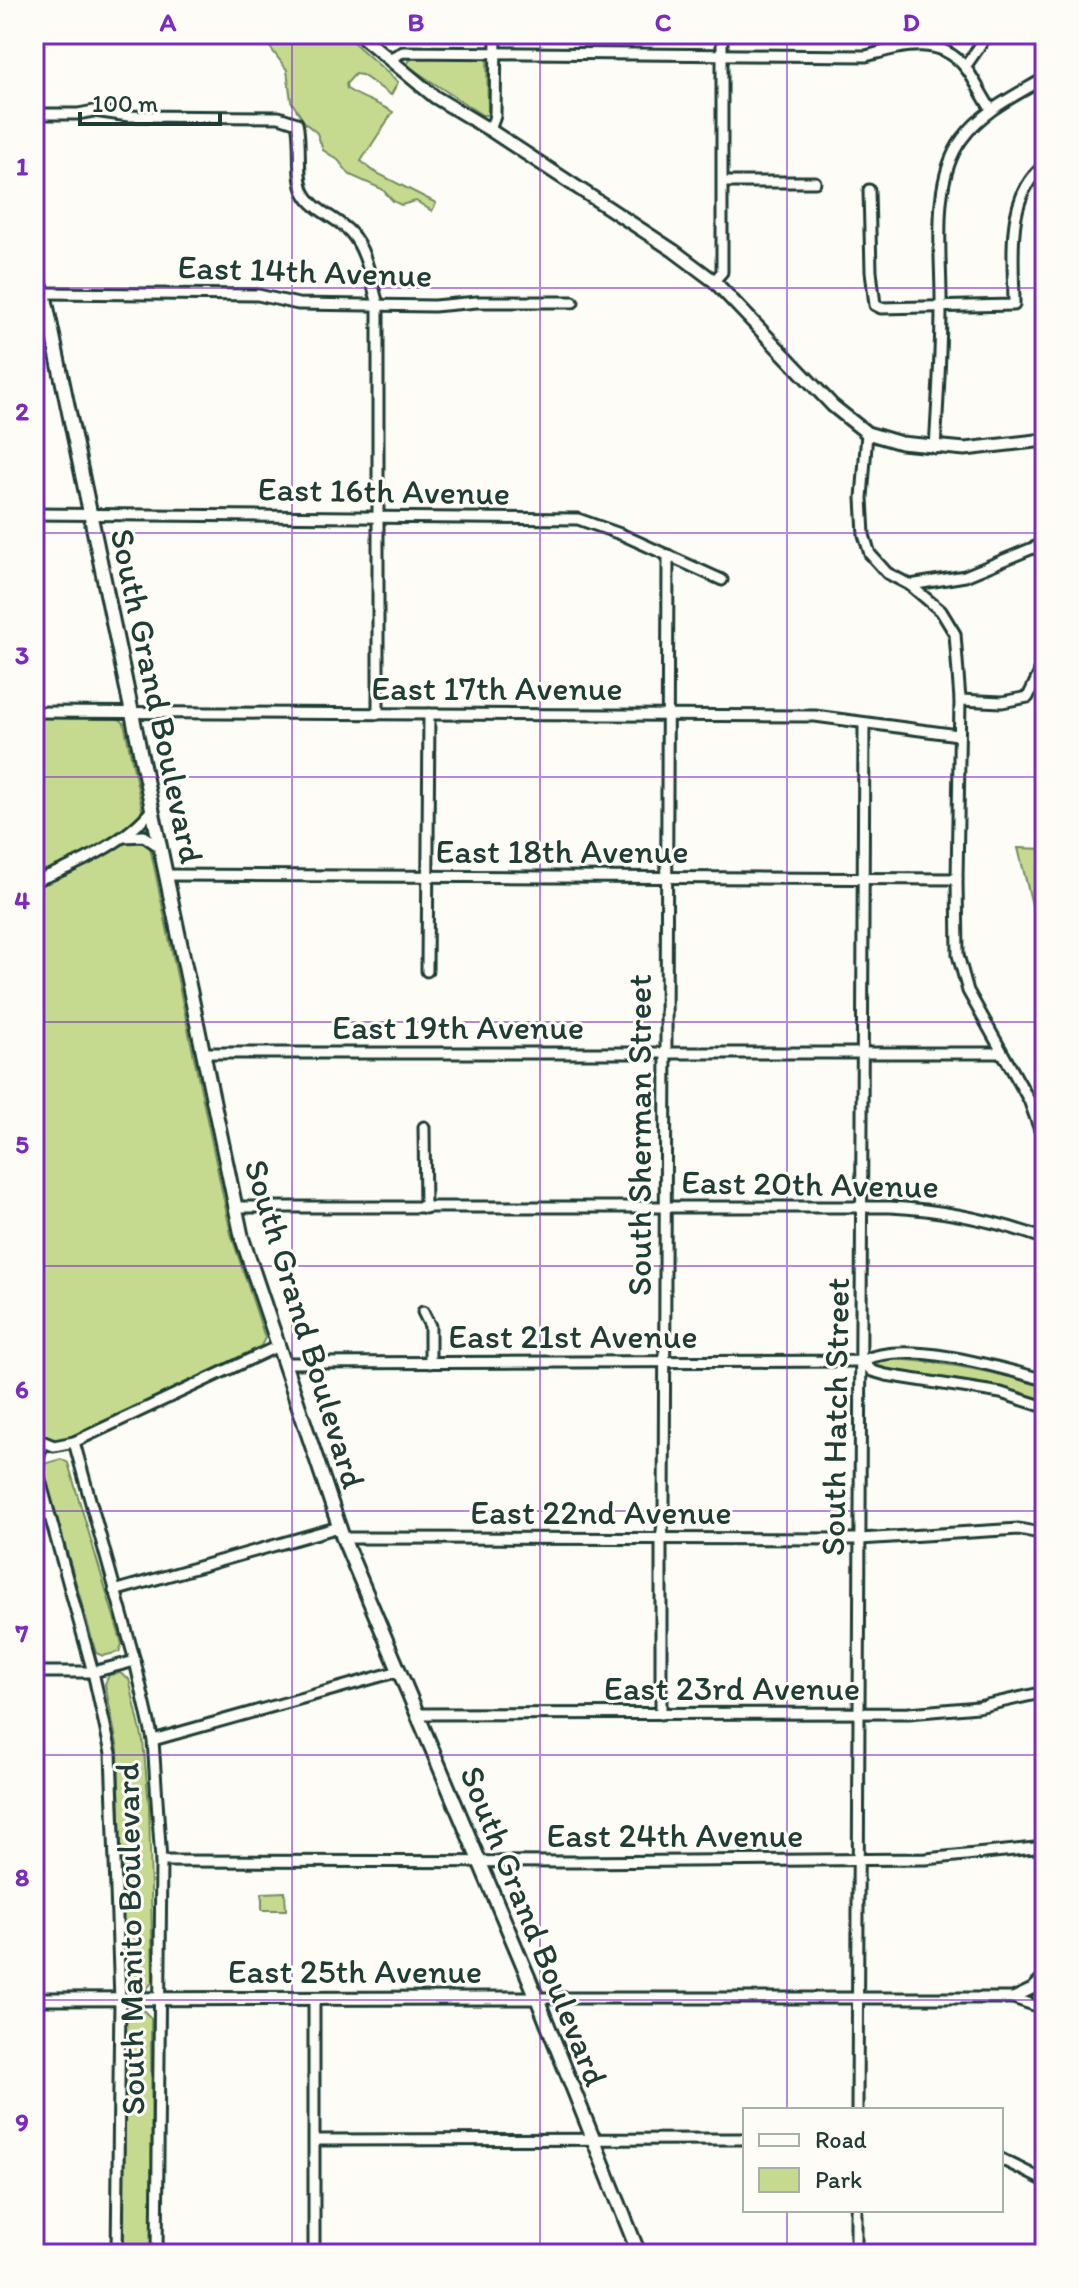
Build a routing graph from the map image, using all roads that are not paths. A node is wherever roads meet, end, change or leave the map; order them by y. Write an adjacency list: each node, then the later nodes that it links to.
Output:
1 (359, 34): 7 (street)
2 (496, 34): 5 (street)
3 (722, 34): 6 (street)
4 (988, 34): 8 (street)
5 (496, 52): 6 (street); 7 (street); 12 (street)
6 (722, 55): 8 (street); 14 (street)
7 (388, 59): 12 (street)
8 (965, 67): 10 (street)
9 (1045, 78): 10 (street)
10 (991, 109): 22 (street)
11 (34, 114): 21 (street)
12 (490, 130): 18 (street)
13 (1045, 165): 22 (street)
14 (724, 182): 15 (street); 18 (street)
15 (815, 182)
16 (869, 190): 22 (street)
17 (34, 274): 19 (main road, South Grand Boulevard)
18 (714, 281): 23 (street)
19 (39, 293): 21 (street, East 14th Avenue); 27 (main road, South Grand Boulevard)
20 (573, 302): 21 (street, East 14th Avenue)
21 (378, 304): 28 (street)
22 (941, 308): 25 (street)
23 (867, 433): 25 (street); 32 (street)
24 (1045, 440): 25 (street)
25 (935, 448)
26 (34, 514): 27 (street, East 16th Avenue)
27 (90, 515): 28 (street, East 16th Avenue); 36 (main road, South Grand Boulevard)
28 (377, 517): 30 (street, East 16th Avenue); 37 (street)
29 (1045, 543): 32 (street)
30 (668, 555): 31 (street, East 16th Avenue); 39 (street, South Sherman Street)
31 (722, 580)
32 (910, 585): 34 (street)
33 (1045, 639): 34 (street)
34 (960, 700): 41 (street)
35 (34, 712): 36 (street, East 17th Avenue)
36 (133, 712): 37 (street, East 17th Avenue); 42 (main road, South Grand Boulevard)
37 (378, 714): 38 (street, East 17th Avenue)
38 (429, 714): 39 (street, East 17th Avenue); 46 (street)
39 (666, 715): 40 (street, East 17th Avenue); 47 (street, South Sherman Street)
40 (864, 724): 41 (street, East 17th Avenue); 48 (street, South Hatch Street)
41 (958, 735): 49 (street)
42 (153, 808): 43 (street); 44 (main road, South Grand Boulevard)
43 (120, 838): 44 (street); 50 (street)
44 (161, 847): 45 (main road, South Grand Boulevard)
45 (166, 875): 46 (street, East 18th Avenue); 53 (main road, South Grand Boulevard)
46 (428, 876): 47 (street, East 18th Avenue); 51 (street)
47 (666, 878): 48 (street, East 18th Avenue); 52 (street, South Sherman Street)
48 (861, 879): 49 (street, East 18th Avenue); 55 (street, South Hatch Street)
49 (957, 879): 54 (street)
50 (34, 881)
51 (427, 971)
52 (665, 1052): 53 (street, East 19th Avenue); 55 (street, East 19th Avenue); 59 (street, South Sherman Street)
53 (203, 1053): 58 (main road, South Grand Boulevard)
54 (1001, 1053): 55 (street, East 19th Avenue); 57 (street)
55 (861, 1054): 60 (street, South Hatch Street)
56 (424, 1127): 61 (street)
57 (1045, 1144)
58 (234, 1207): 61 (street, East 20th Avenue); 64 (main road, South Grand Boulevard)
59 (664, 1207): 60 (street, East 20th Avenue); 61 (street, East 20th Avenue); 66 (street, South Sherman Street)
60 (862, 1207): 62 (street, East 20th Avenue); 65 (street, South Hatch Street)
61 (425, 1208)
62 (1045, 1239)
63 (423, 1312): 68 (street)
64 (278, 1346): 67 (main road, South Grand Boulevard); 72 (street)
65 (862, 1361): 66 (street, East 21st Avenue); 69 (street); 70 (street); 76 (street, South Hatch Street)
66 (664, 1362): 68 (street, East 21st Avenue); 75 (street, South Sherman Street)
67 (284, 1363): 68 (street, East 21st Avenue); 73 (main road, South Grand Boulevard)
68 (430, 1363)
69 (1045, 1380)
70 (1045, 1407)
71 (38, 1441): 72 (street); 81 (street, South Manito Boulevard)
72 (74, 1442): 77 (street, South Manito Boulevard)
73 (341, 1533): 75 (street, East 22nd Avenue); 77 (street, East 22nd Avenue); 79 (main road, South Grand Boulevard)
74 (1045, 1534): 76 (street, East 22nd Avenue)
75 (661, 1538): 76 (street, East 22nd Avenue); 84 (street, South Sherman Street)
76 (860, 1539): 85 (street, South Hatch Street)
77 (114, 1591): 78 (street, South Manito Boulevard)
78 (135, 1661): 81 (street); 86 (street, South Manito Boulevard)
79 (399, 1671): 83 (main road, South Grand Boulevard); 86 (street)
80 (34, 1672): 81 (street)
81 (93, 1672): 95 (street, South Manito Boulevard)
82 (1045, 1692): 85 (street, East 23rd Avenue)
83 (417, 1714): 84 (street, East 23rd Avenue); 90 (main road, South Grand Boulevard)
84 (661, 1714): 85 (street, East 23rd Avenue)
85 (858, 1714): 88 (street, South Hatch Street)
86 (153, 1740): 89 (street, South Manito Boulevard)
87 (1045, 1847): 88 (street, East 24th Avenue)
88 (857, 1860): 90 (street, East 24th Avenue); 97 (street, South Hatch Street)
89 (161, 1861): 90 (street, East 24th Avenue); 98 (street, South Manito Boulevard)
90 (478, 1862): 92 (main road, South Grand Boulevard)
91 (1045, 1976): 93 (street)
92 (537, 1998): 96 (street, East 25th Avenue); 97 (street, East 25th Avenue); 103 (main road, South Grand Boulevard)
93 (1013, 1998): 97 (street, East 25th Avenue); 99 (street, East 25th Avenue)
94 (34, 1999): 95 (street, East 25th Avenue)
95 (120, 1999): 98 (street, East 25th Avenue); 107 (street, South Manito Boulevard)
96 (314, 1999): 98 (street, East 25th Avenue); 102 (street)
97 (856, 1999): 100 (street, South Hatch Street)
98 (158, 2000): 108 (street, South Manito Boulevard)
99 (1045, 2009)
100 (857, 2108)
101 (743, 2139): 103 (street)
102 (315, 2140): 103 (street); 109 (street)
103 (592, 2140): 110 (main road, South Grand Boulevard)
104 (1003, 2160): 105 (street)
105 (1045, 2181)
106 (856, 2212): 111 (street)
107 (117, 2254)
108 (157, 2254)
109 (314, 2254)
110 (639, 2254)
111 (856, 2254)

